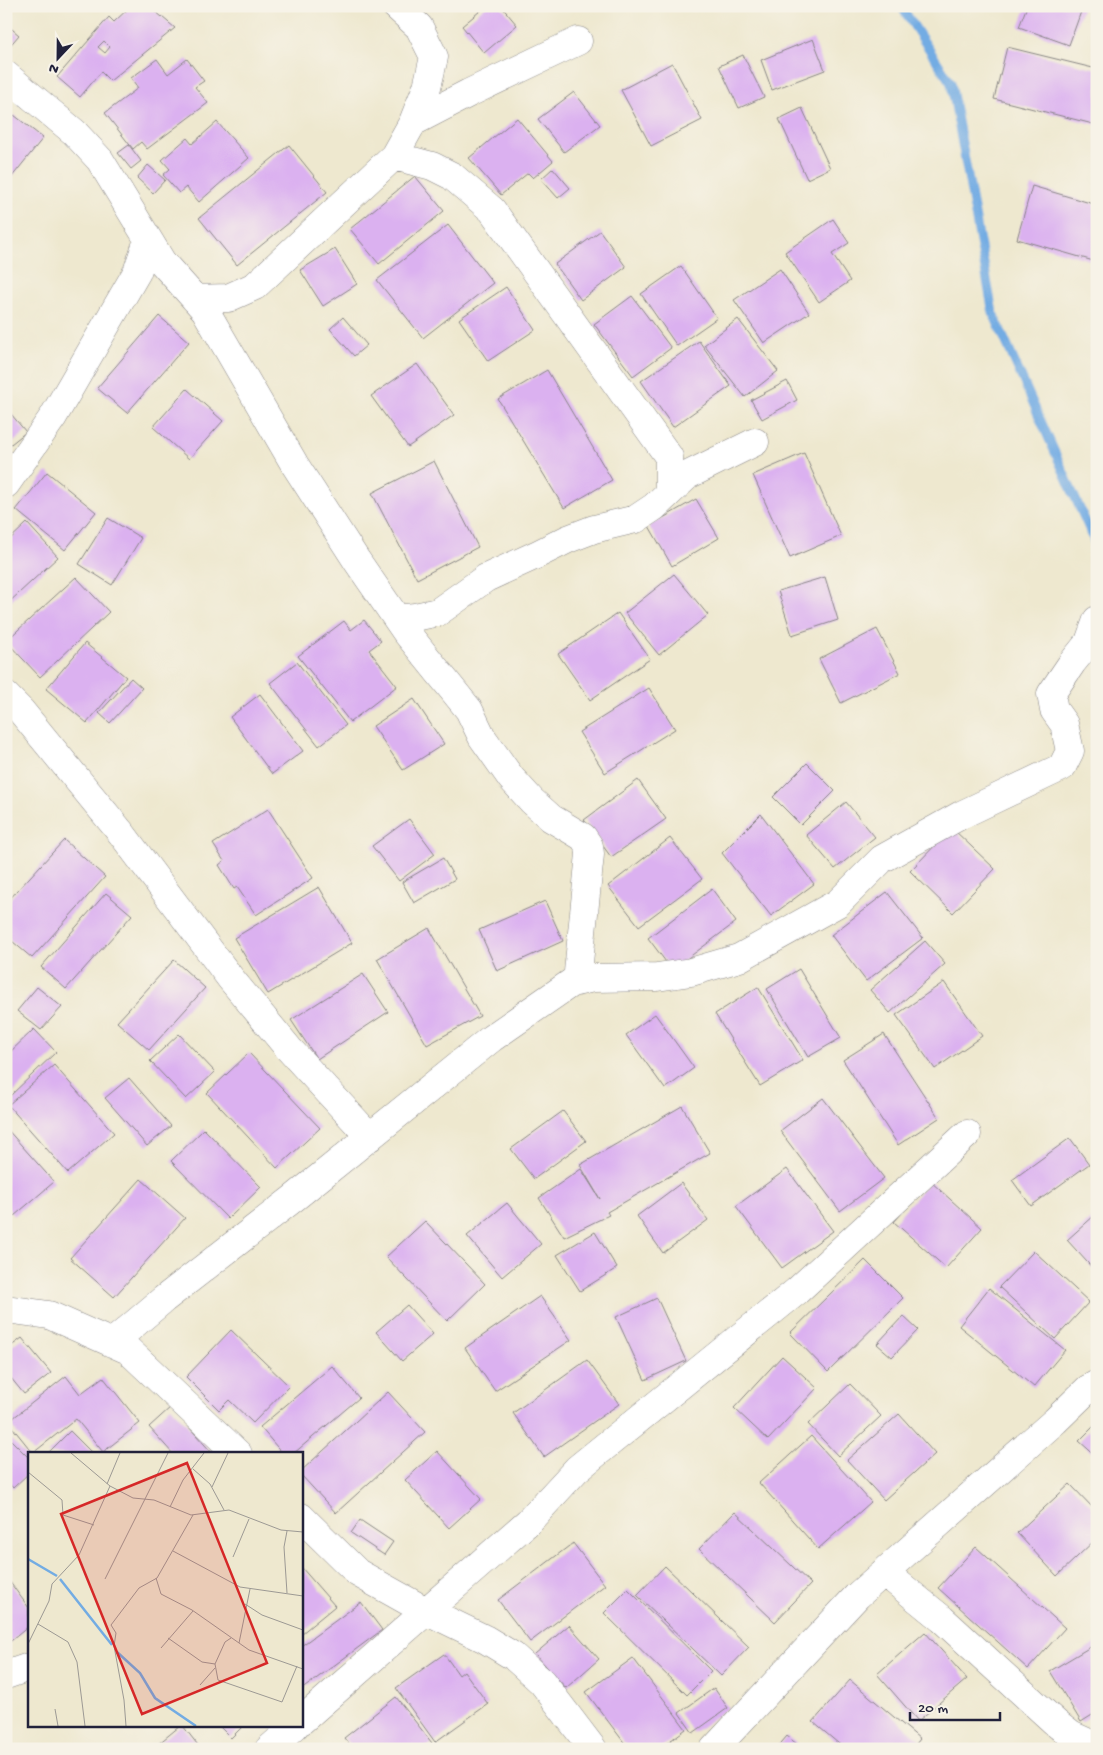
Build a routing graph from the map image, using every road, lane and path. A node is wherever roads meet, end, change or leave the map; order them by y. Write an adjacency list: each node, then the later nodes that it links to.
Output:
1 (396, 6): 4 (street)
2 (578, 41): 4 (street)
3 (6, 75): 6 (street)
4 (413, 122): 5 (street)
5 (394, 156): 7 (street); 10 (street)
6 (149, 258): 7 (street); 9 (street)
7 (195, 299): 11 (street)
8 (755, 442): 10 (street)
9 (6, 484)
10 (669, 492): 11 (street)
11 (398, 619): 14 (street)
12 (1097, 620): 14 (street)
13 (6, 696): 16 (street)
14 (577, 982): 16 (street)
15 (967, 1134): 23 (street)
16 (370, 1137): 18 (street)
17 (6, 1309): 18 (street)
18 (112, 1343): 20 (street)
19 (1097, 1384): 22 (street)
20 (236, 1452)
21 (302, 1518): 23 (street)
22 (884, 1572): 30 (street); 31 (street)
23 (428, 1612): 26 (street); 29 (street)
24 (28, 1667): 25 (street)
25 (6, 1675)
26 (302, 1720)
27 (293, 1728): 28 (street)
28 (269, 1749)
29 (593, 1749)
30 (714, 1749)
31 (1093, 1749)

